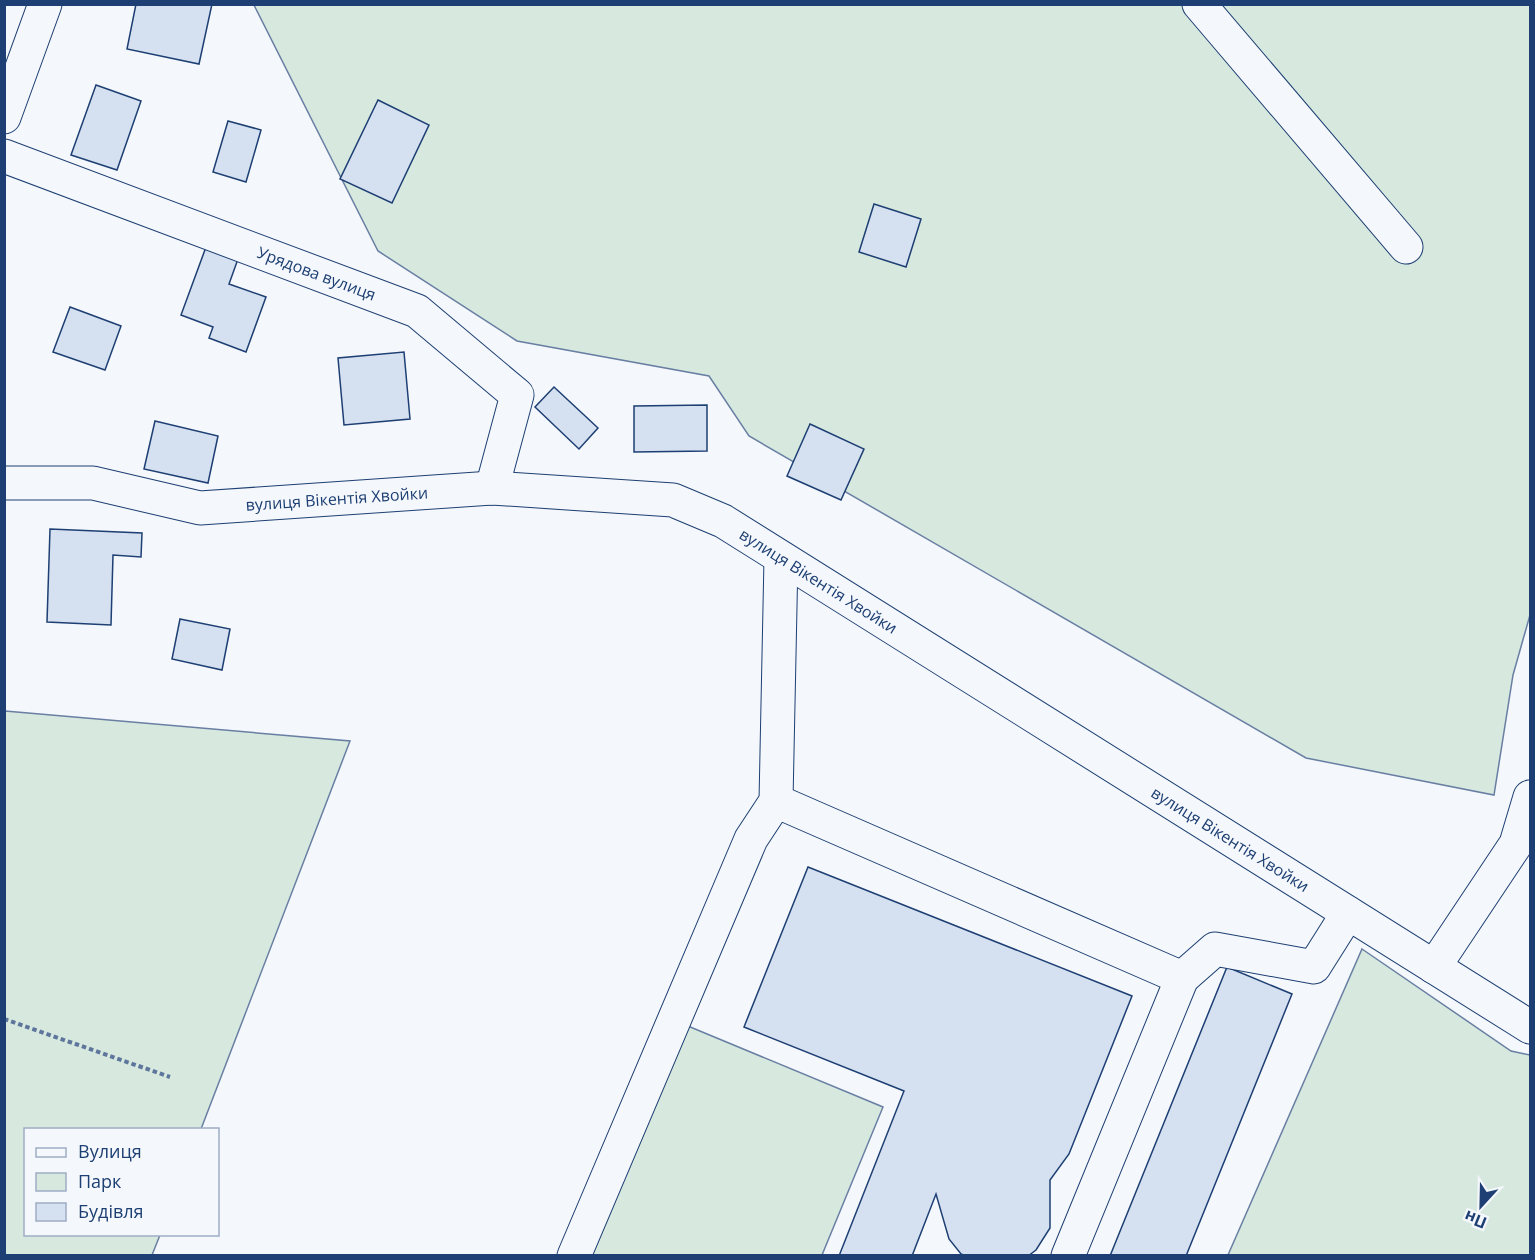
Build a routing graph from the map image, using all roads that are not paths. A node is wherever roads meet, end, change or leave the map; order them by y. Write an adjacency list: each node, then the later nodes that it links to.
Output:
1 (45, 4): 3 (street)
2 (1199, 4): 5 (street)
3 (4, 117)
4 (4, 156): 7 (street, Урядова вулиця)
5 (1406, 247)
6 (4, 483): 7 (street, вулиця Вікентія Хвойки)
7 (492, 488): 8 (street, вулиця Вікентія Хвойки)
8 (782, 558): 10 (street); 11 (street, вулиця Вікентія Хвойки)
9 (1530, 797): 12 (street)
10 (776, 801): 13 (street); 15 (street)
11 (1348, 913): 12 (street, вулиця Вікентія Хвойки); 13 (street)
12 (1434, 967): 14 (street, вулиця Вікентія Хвойки)
13 (1182, 978): 16 (street)
14 (1530, 1027)
15 (574, 1256)
16 (1068, 1256)

